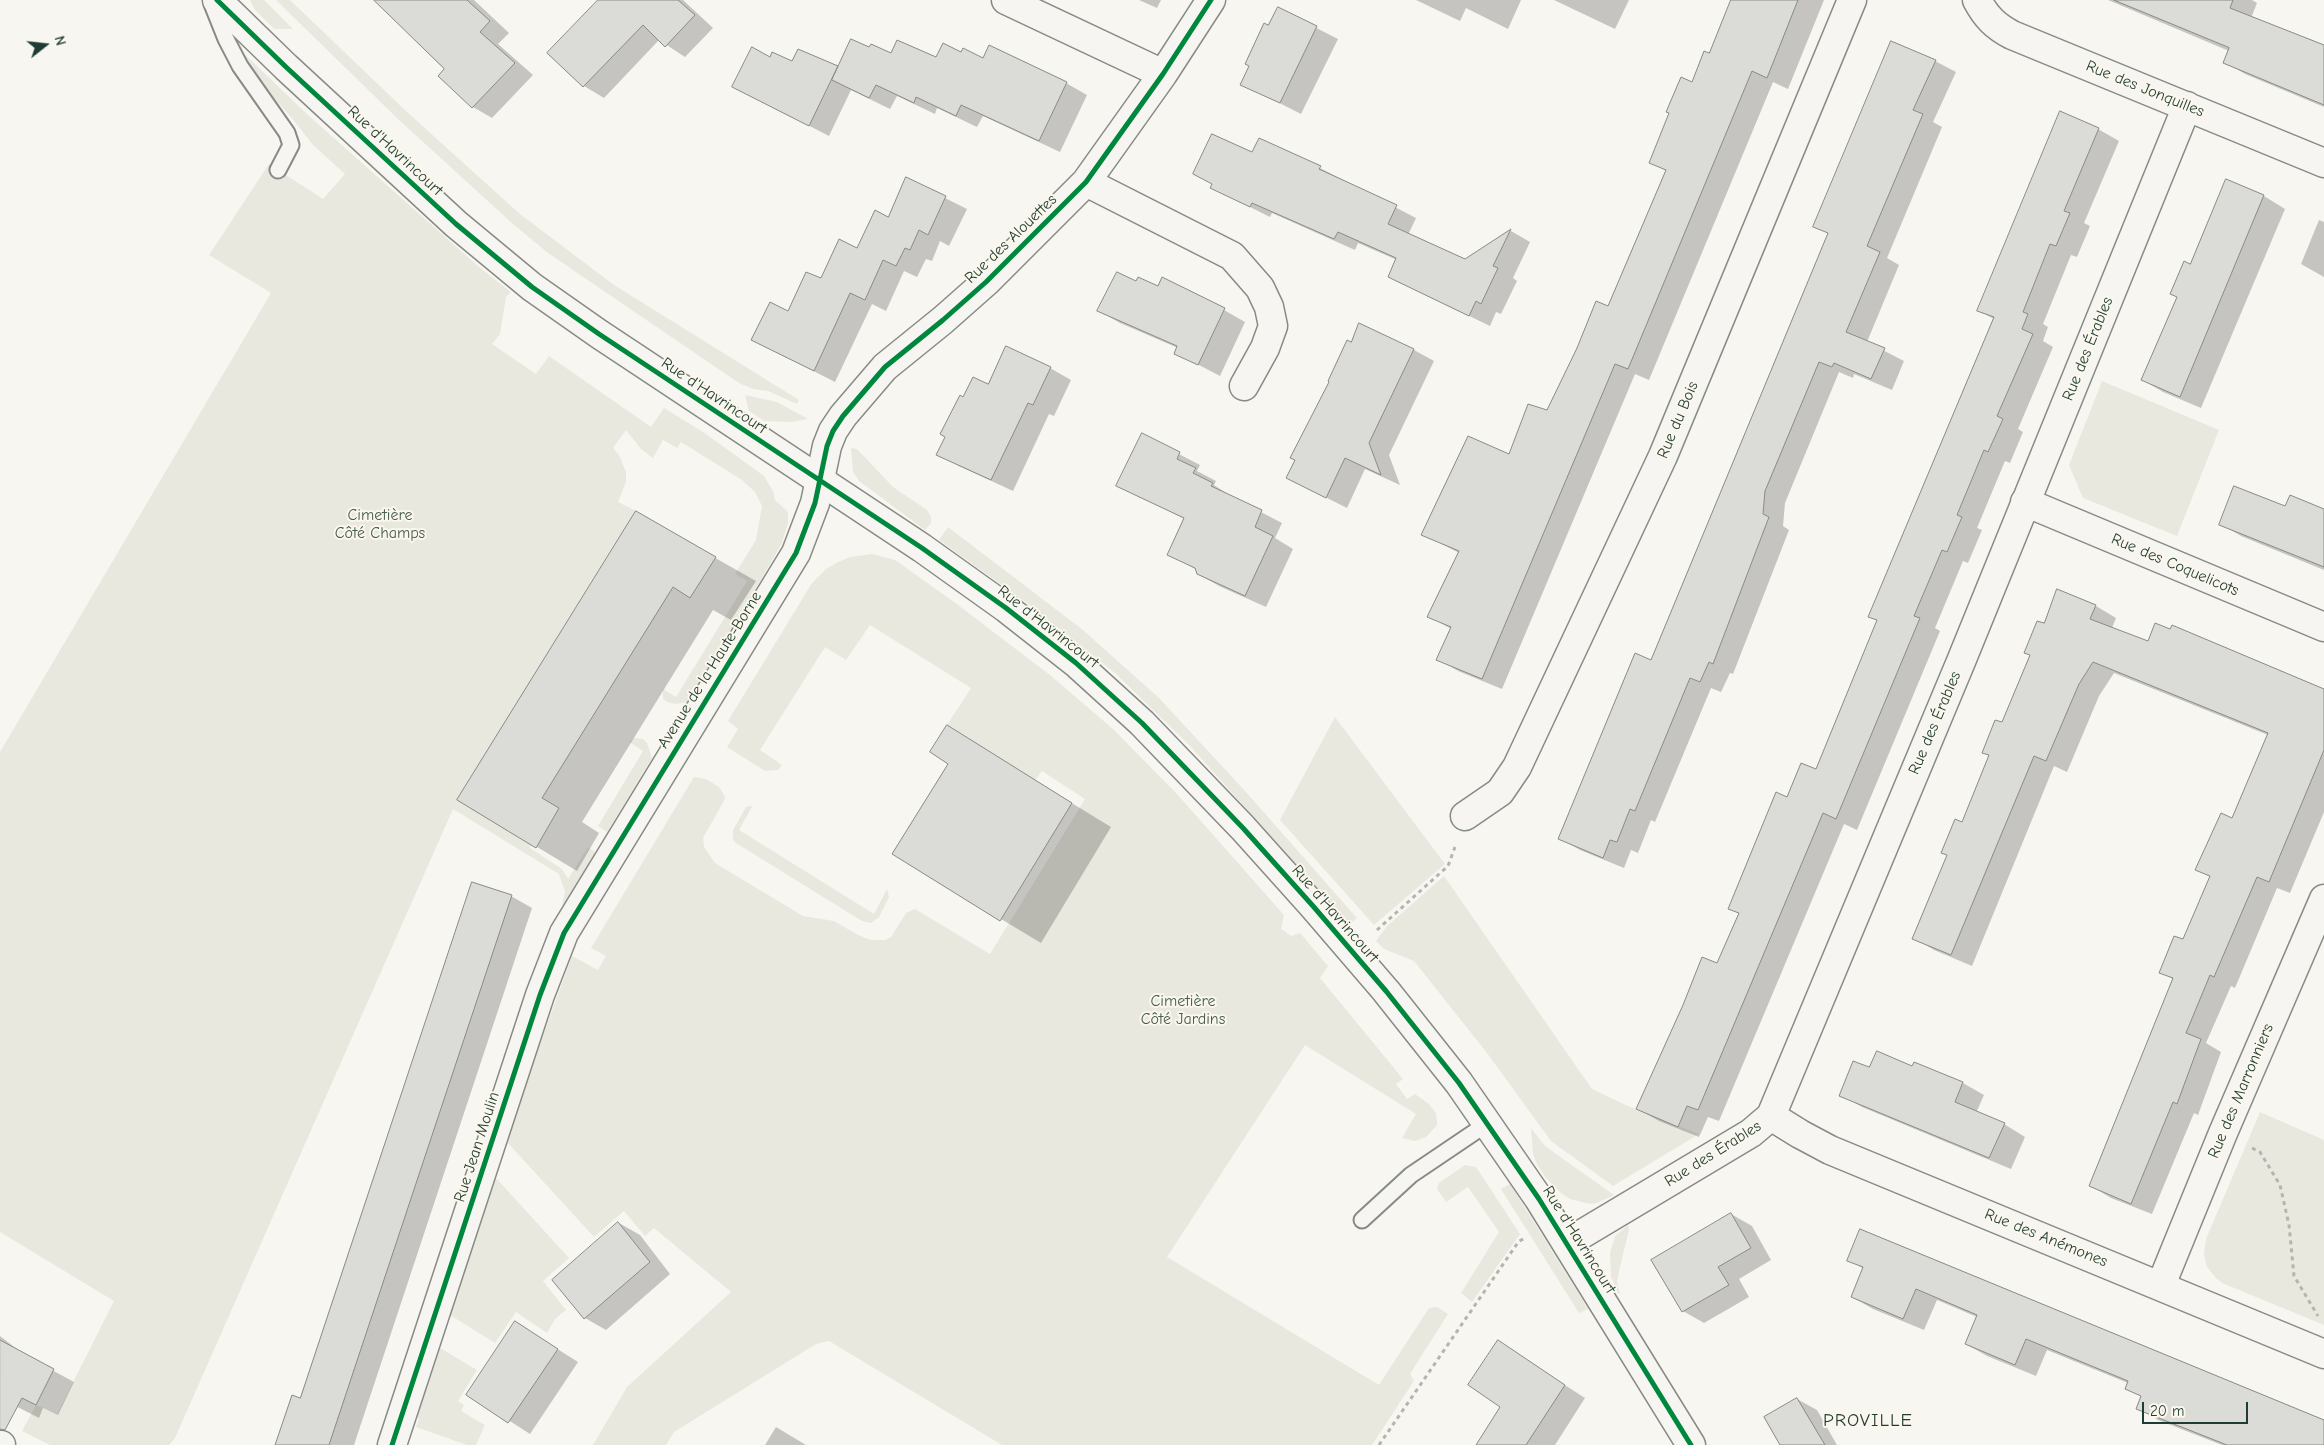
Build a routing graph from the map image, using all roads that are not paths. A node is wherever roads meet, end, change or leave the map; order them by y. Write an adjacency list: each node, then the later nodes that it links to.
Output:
1 (210, 0): 10 (lane)
2 (217, 0): 13 (street, Rue d'Havrincourt)
3 (1006, 0): 7 (street)
4 (1211, 0): 7 (street, Rue des Alouettes)
5 (1852, 0): 16 (street, Rue du Bois)
6 (1977, 0): 8 (street, Rue des Jonquilles)
7 (1163, 74): 11 (street, Rue des Alouettes)
8 (2187, 106): 9 (street, Rue des Jonquilles); 14 (street, Rue des Érables)
9 (2324, 164)
10 (278, 170)
11 (1086, 182): 12 (street); 13 (street, Rue des Alouettes)
12 (1244, 386)
13 (820, 480): 17 (street, Avenue de la Haute-Borne); 20 (street, Rue d'Havrincourt)
14 (2025, 502): 15 (street, Rue des Coquelicots); 19 (street, Rue des Érables)
15 (2324, 627)
16 (1465, 816)
17 (604, 865): 25 (street, Rue Jean Moulin)
18 (2322, 907): 23 (street, Rue des Marronniers)
19 (1771, 1116): 22 (street, Rue des Érables); 23 (street, Rue des Anémones)
20 (1488, 1123): 21 (lane); 22 (street, Rue d'Havrincourt)
21 (1362, 1220)
22 (1562, 1234): 26 (street, Rue d'Havrincourt)
23 (2161, 1285): 24 (street, Rue des Anémones)
24 (2315, 1350)
25 (392, 1445)
26 (1691, 1445)

